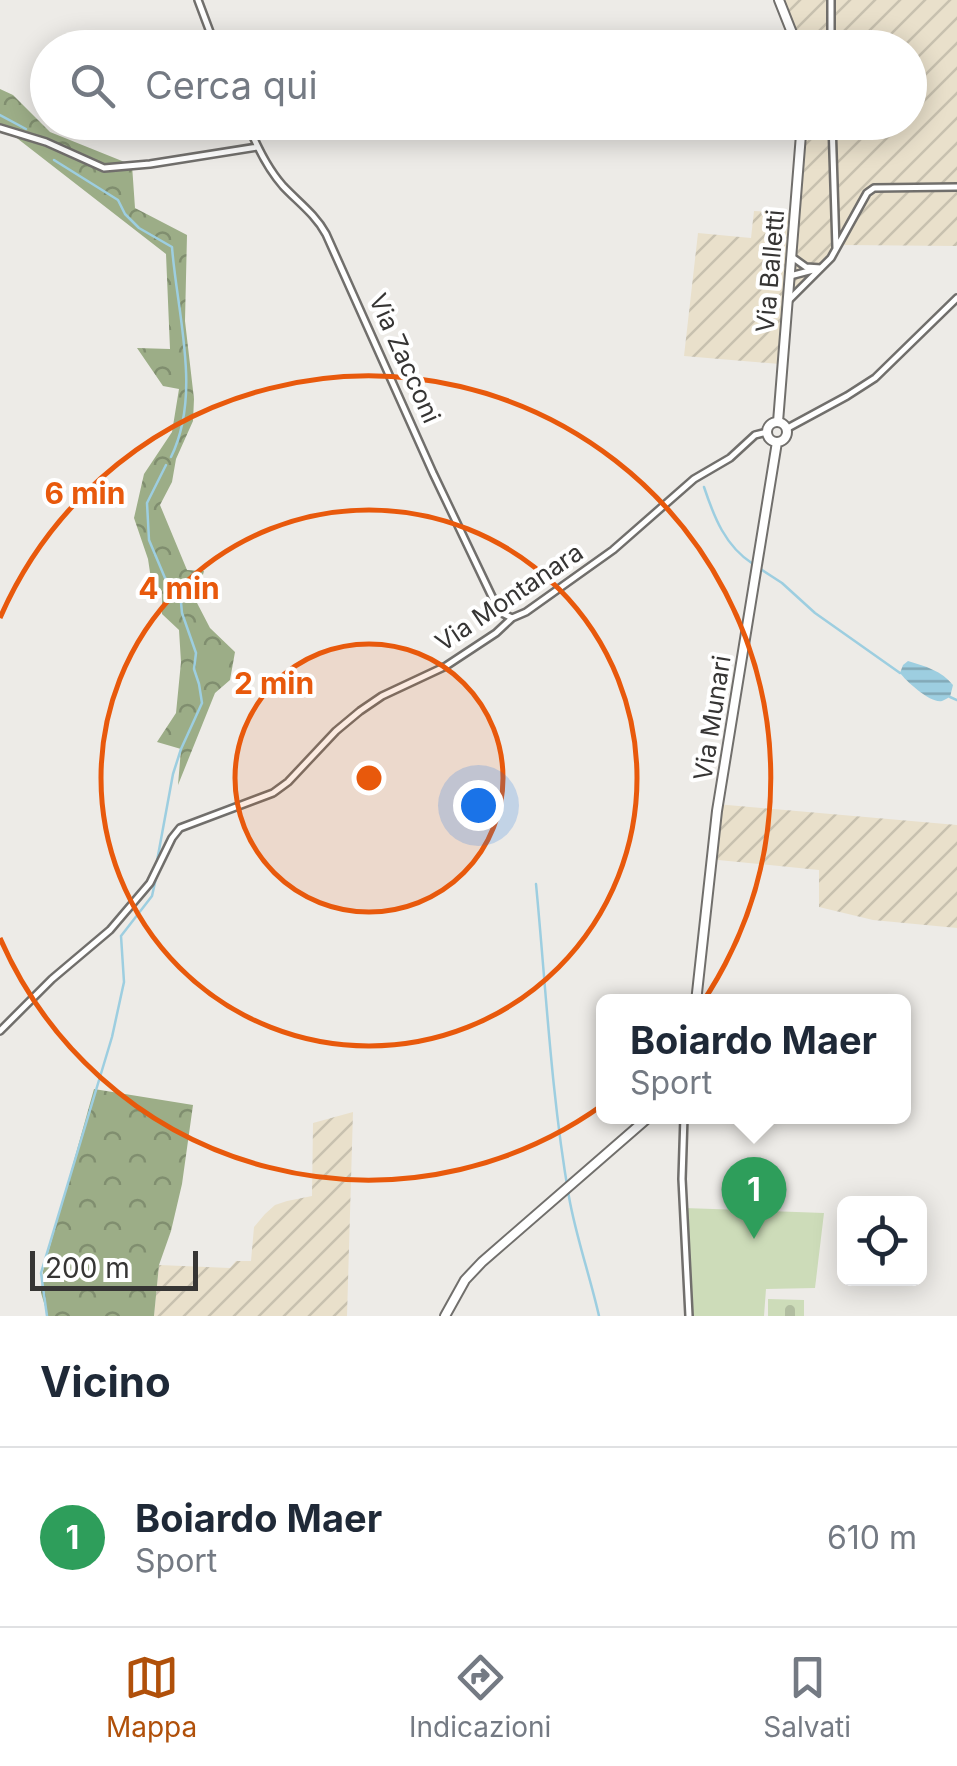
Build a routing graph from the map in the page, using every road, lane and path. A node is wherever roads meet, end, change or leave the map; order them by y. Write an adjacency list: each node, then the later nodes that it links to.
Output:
1 (198, 0): 4 (street)
2 (779, 0): 5 (main road)
3 (830, 0): 6 (street)
4 (209, 30)
5 (792, 30)
6 (831, 30)
7 (0, 128): 8 (street)
8 (30, 137)
9 (39, 140): 13 (street)
10 (255, 140): 13 (street, Via Zacconi)
11 (801, 140): 16 (main road, Via Balletti)
12 (832, 140): 15 (street)
13 (258, 147): 25 (street, Via Zacconi)
14 (957, 187): 15 (street)
15 (836, 251): 17 (street)
16 (791, 256): 17 (street); 18 (main road, Via Balletti)
17 (818, 271): 18 (street); 20 (street)
18 (789, 278): 20 (main road, Via Balletti)
19 (957, 298): 22 (street)
20 (787, 302): 21 (main road, Via Balletti)
21 (778, 422): 22 (main road); 23 (main road)
22 (786, 429): 24 (main road, Via Munari)
23 (767, 432): 24 (main road); 25 (street, Via Montanara)
24 (777, 442): 26 (main road, Via Munari)
25 (512, 618): 27 (street, Via Montanara)
26 (697, 994)
27 (0, 1031)
28 (641, 1124): 30 (main road)
29 (683, 1124): 31 (street)
30 (445, 1316)
31 (689, 1316)

